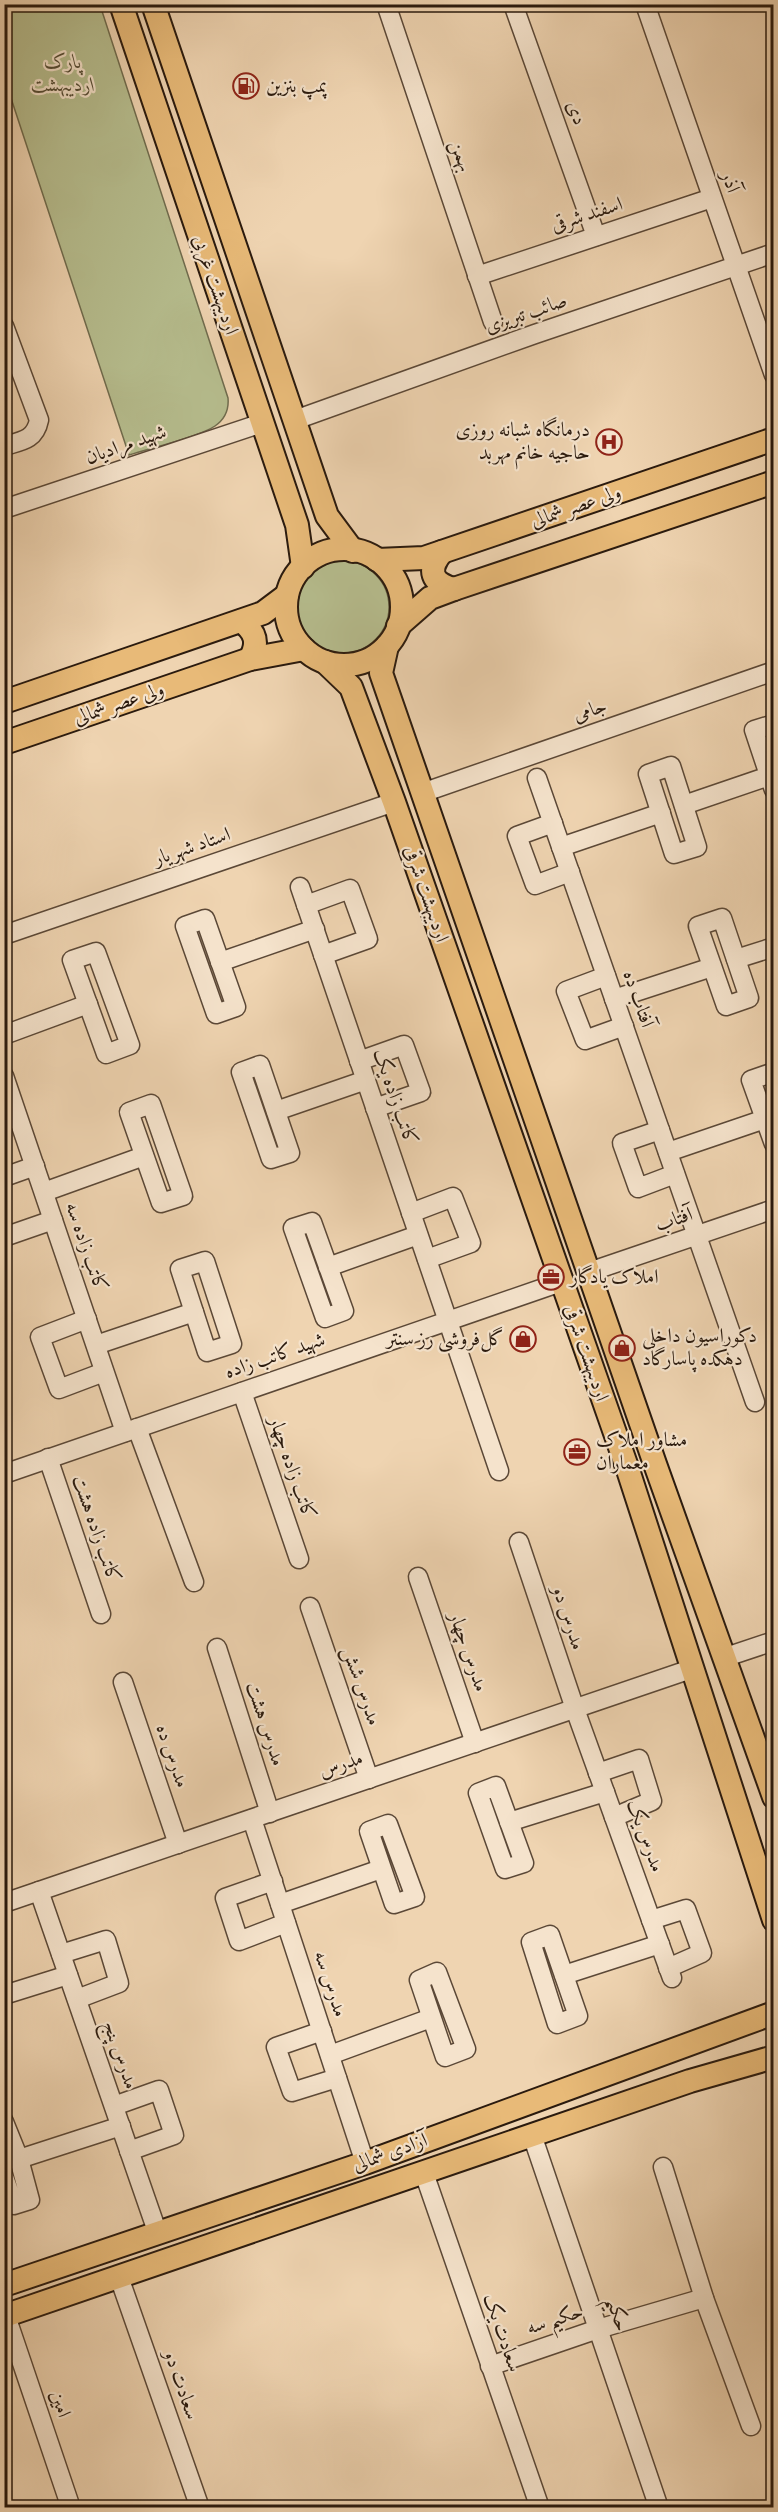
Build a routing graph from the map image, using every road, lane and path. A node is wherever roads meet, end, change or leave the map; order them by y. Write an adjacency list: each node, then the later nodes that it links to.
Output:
1 (121, 4): 15 (main road, اردیبهشت غربی)
2 (153, 4): 14 (main road, اردیبهشت غربی)
3 (386, 4): 10 (street, بهمن)
4 (513, 4): 7 (street, دی)
5 (645, 4): 6 (street, آذر)
6 (712, 198): 7 (street, اسفند شرقی); 9 (street, آذر)
7 (596, 236): 10 (street, اسفند شرقی)
8 (774, 253): 9 (street, صائب تبریزی)
9 (736, 266): 13 (street, آذر); 14 (street, صائب تبریزی)
10 (477, 276): 11 (street, بهمن)
11 (493, 322)
12 (4, 326): 17 (street)
13 (774, 375)
14 (295, 420): 21 (main road, اردیبهشت غربی)
15 (262, 423): 19 (street, شهید مرادیان); 20 (main road, اردیبهشت غربی)
16 (774, 440): 23 (main road, ولی عصر شمالی)
17 (4, 446)
18 (774, 482): 26 (main road, ولی عصر شمالی)
19 (4, 509)
20 (292, 509): 21 (main road); 25 (main road, اردیبهشت غربی)
21 (325, 509): 22 (main road, اردیبهشت غربی)
22 (353, 551): 24 (main road); 25 (main road)
23 (442, 552): 24 (main road, ولی عصر شمالی); 26 (main road)
24 (377, 560): 29 (main road)
25 (303, 567): 27 (main road)
26 (454, 589): 29 (main road, ولی عصر شمالی)
27 (288, 595): 28 (main road, ولی عصر شمالی); 31 (main road)
28 (241, 621): 32 (main road); 36 (main road, ولی عصر شمالی)
29 (398, 626): 30 (main road)
30 (387, 646): 33 (main road); 35 (main road, اردیبهشت شرقی)
31 (304, 649): 32 (main road, ولی عصر شمالی); 33 (main road)
32 (250, 659): 39 (main road, ولی عصر شمالی)
33 (325, 662): 37 (main road, اردیبهشت شرقی)
34 (774, 671): 42 (street, جامی)
35 (389, 697): 37 (main road); 42 (main road, اردیبهشت شرقی)
36 (4, 702)
37 (358, 704): 43 (main road, اردیبهشت شرقی)
38 (774, 724): 41 (street)
39 (4, 743)
40 (537, 778): 46 (street, آفتاب ده)
41 (771, 783): 44 (street)
42 (422, 793): 86 (main road, اردیبهشت شرقی)
43 (394, 802): 52 (street, استاد شهریار); 87 (main road, اردیبهشت شرقی)
44 (684, 805): 45 (street); 45 (street)
45 (661, 813): 47 (street)
46 (553, 823): 47 (street, آفتاب ده); 48 (street)
47 (561, 847): 48 (street, آفتاب ده)
48 (570, 872): 58 (street, آفتاب ده)
49 (300, 886): 50 (street, کاتب زاده یک)
50 (306, 905): 51 (street, کاتب زاده یک); 54 (street)
51 (315, 929): 54 (street, کاتب زاده یک); 56 (street)
52 (4, 935)
53 (774, 947): 55 (street)
54 (323, 955): 63 (street, کاتب زاده یک)
55 (736, 959): 57 (street); 57 (street)
56 (220, 962): 56 (street)
57 (712, 967): 59 (street)
58 (606, 976): 59 (street, آفتاب ده); 61 (street)
59 (614, 999): 61 (street, آفتاب ده)
60 (88, 1004): 60 (street); 62 (street)
61 (624, 1026): 70 (street, آفتاب ده)
62 (4, 1035)
63 (359, 1061): 66 (street, کاتب زاده یک); 67 (street)
64 (774, 1072): 69 (street)
65 (4, 1076): 74 (street, کاتب زاده سه)
66 (366, 1080): 67 (street, کاتب زاده یک); 68 (street)
67 (375, 1108): 79 (street, کاتب زاده یک)
68 (276, 1111)
69 (765, 1119): 71 (street); 72 (street)
70 (660, 1130): 72 (street, آفتاب ده); 75 (street)
71 (774, 1144)
72 (668, 1152): 75 (street, آفتاب ده)
73 (144, 1156): 73 (street); 77 (street)
74 (35, 1166): 76 (street); 77 (street, کاتب زاده سه)
75 (675, 1174): 82 (street, آفتاب ده)
76 (4, 1177)
77 (44, 1192): 80 (street, کاتب زاده سه)
78 (774, 1209): 82 (street, آفتاب)
79 (411, 1213): 81 (street, کاتب زاده یک); 84 (street)
80 (53, 1220): 83 (street); 89 (street, کاتب زاده سه)
81 (418, 1235): 84 (street, کاتب زاده یک); 85 (street)
82 (697, 1236): 86 (street, آفتاب); 94 (street, آفتاب ده)
83 (4, 1237)
84 (427, 1259): 90 (street, کاتب زاده یک)
85 (328, 1267): 85 (street)
86 (589, 1272): 96 (main road, اردیبهشت شرقی)
87 (561, 1282): 90 (street, شهید کاتب زاده); 97 (main road, اردیبهشت شرقی)
88 (194, 1311): 88 (street); 91 (street)
89 (87, 1319): 91 (street, کاتب زاده سه); 92 (street)
90 (448, 1321): 93 (street, شهید کاتب زاده); 99 (street, کاتب زاده یک)
91 (96, 1346): 92 (street, کاتب زاده سه)
92 (104, 1372): 95 (street, کاتب زاده سه)
93 (242, 1392): 95 (street, شهید کاتب زاده); 104 (street, کاتب زاده چهار)
94 (755, 1402)
95 (131, 1430): 98 (street, شهید کاتب زاده); 106 (street, کاتب زاده سه)
96 (646, 1437): 97 (main road); 101 (main road, اردیبهشت شرقی)
97 (619, 1448): 102 (main road, اردیبهشت شرقی)
98 (48, 1458): 100 (street, شهید کاتب زاده); 108 (street, کاتب زاده هشت)
99 (499, 1471)
100 (4, 1474)
101 (666, 1496): 102 (main road); 111 (main road, اردیبهشت شرقی)
102 (637, 1498): 112 (main road, اردیبهشت شرقی)
103 (519, 1542): 114 (street, مدرس دو)
104 (299, 1559)
105 (418, 1577): 115 (street, مدرس چهار)
106 (194, 1582)
107 (310, 1607): 117 (street, مدرس شش)
108 (101, 1614)
109 (774, 1641): 111 (street)
110 (217, 1648): 120 (street, مدرس هشت)
111 (723, 1658): 119 (main road, اردیبهشت شرقی)
112 (691, 1670): 114 (street, مدرس); 130 (main road, اردیبهشت شرقی)
113 (123, 1683): 123 (street, مدرس ده)
114 (575, 1709): 115 (street, مدرس); 116 (street, مدرس یک)
115 (475, 1743): 117 (street, مدرس)
116 (598, 1773): 118 (street, مدرس یک); 121 (street)
117 (369, 1779): 120 (street, مدرس)
118 (605, 1792): 121 (street, مدرس یک); 122 (street)
119 (774, 1797)
120 (261, 1816): 123 (street, مدرس); 125 (street, مدرس سه)
121 (614, 1817): 129 (street, مدرس یک)
122 (509, 1822)
123 (178, 1844): 126 (street, مدرس)
124 (381, 1869): 128 (street)
125 (273, 1881): 128 (street, مدرس سه); 131 (street)
126 (39, 1892): 127 (street, مدرس); 133 (street, مدرس پنج)
127 (4, 1903)
128 (280, 1904): 131 (street, مدرس سه)
129 (651, 1920): 132 (street, مدرس یک); 132 (street, مدرس یک)
130 (774, 1920)
131 (286, 1923): 140 (street, مدرس سه)
132 (660, 1944): 135 (street)
133 (61, 1954): 134 (street, مدرس پنج); 137 (street)
134 (68, 1975): 136 (street); 137 (street, مدرس پنج)
135 (564, 1975)
136 (4, 1995)
137 (76, 1999): 144 (street, مدرس پنج)
138 (774, 2013): 150 (main road, آزادی شمالی)
139 (431, 2018): 141 (street)
140 (322, 2031): 141 (street, مدرس سه); 143 (street)
141 (330, 2055): 143 (street, مدرس سه)
142 (774, 2057): 147 (main road, آزادی شمالی)
143 (337, 2078): 150 (street, مدرس سه)
144 (114, 2106): 146 (street, مدرس پنج); 148 (street)
145 (4, 2122): 149 (street)
146 (121, 2126): 148 (street, مدرس پنج); 149 (street)
147 (532, 2135): 152 (main road, آزادی شمالی); 159 (street, حکیم)
148 (129, 2151): 154 (street, مدرس پنج)
149 (19, 2159): 153 (street)
150 (365, 2163): 154 (main road, آزادی شمالی)
151 (663, 2167): 157 (street)
152 (424, 2173): 155 (main road, آزادی شمالی); 160 (street, سعادت یک)
153 (4, 2178)
154 (158, 2234): 156 (main road, آزادی شمالی)
155 (120, 2277): 158 (main road, آزادی شمالی); 163 (street, سعادت دو)
156 (4, 2285)
157 (705, 2298): 159 (street, حکیم سه); 161 (street)
158 (5, 2316): 162 (street, امین)
159 (598, 2329): 160 (street, حکیم سه); 165 (street, حکیم)
160 (489, 2366): 164 (street, سعادت یک)
161 (751, 2426)
162 (66, 2506)
163 (200, 2508)
164 (540, 2508)
165 (659, 2508)

